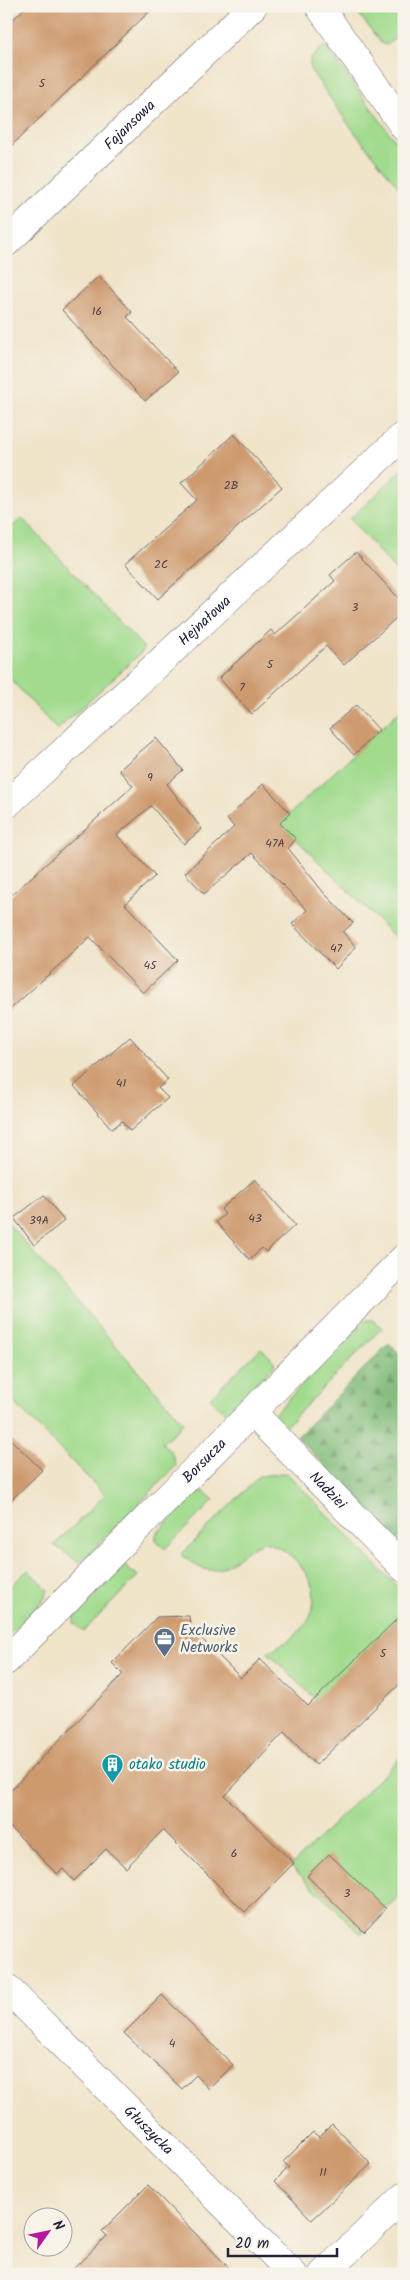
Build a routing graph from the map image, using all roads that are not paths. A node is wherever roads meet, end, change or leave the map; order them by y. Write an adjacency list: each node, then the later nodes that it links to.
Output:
1 (254, 6): 4 (street, Fajansowa)
2 (319, 6): 3 (street)
3 (404, 127)
4 (6, 243)
5 (404, 435): 6 (street, Hejnałowa)
6 (6, 805)
7 (404, 1258): 8 (street, Borsucza)
8 (252, 1412): 9 (street, Nadziei); 10 (street, Borsucza)
9 (404, 1568)
10 (6, 1661)
11 (6, 1987): 13 (street, Głuszycka)
12 (404, 2197): 14 (street)
13 (293, 2274)
14 (323, 2274)

